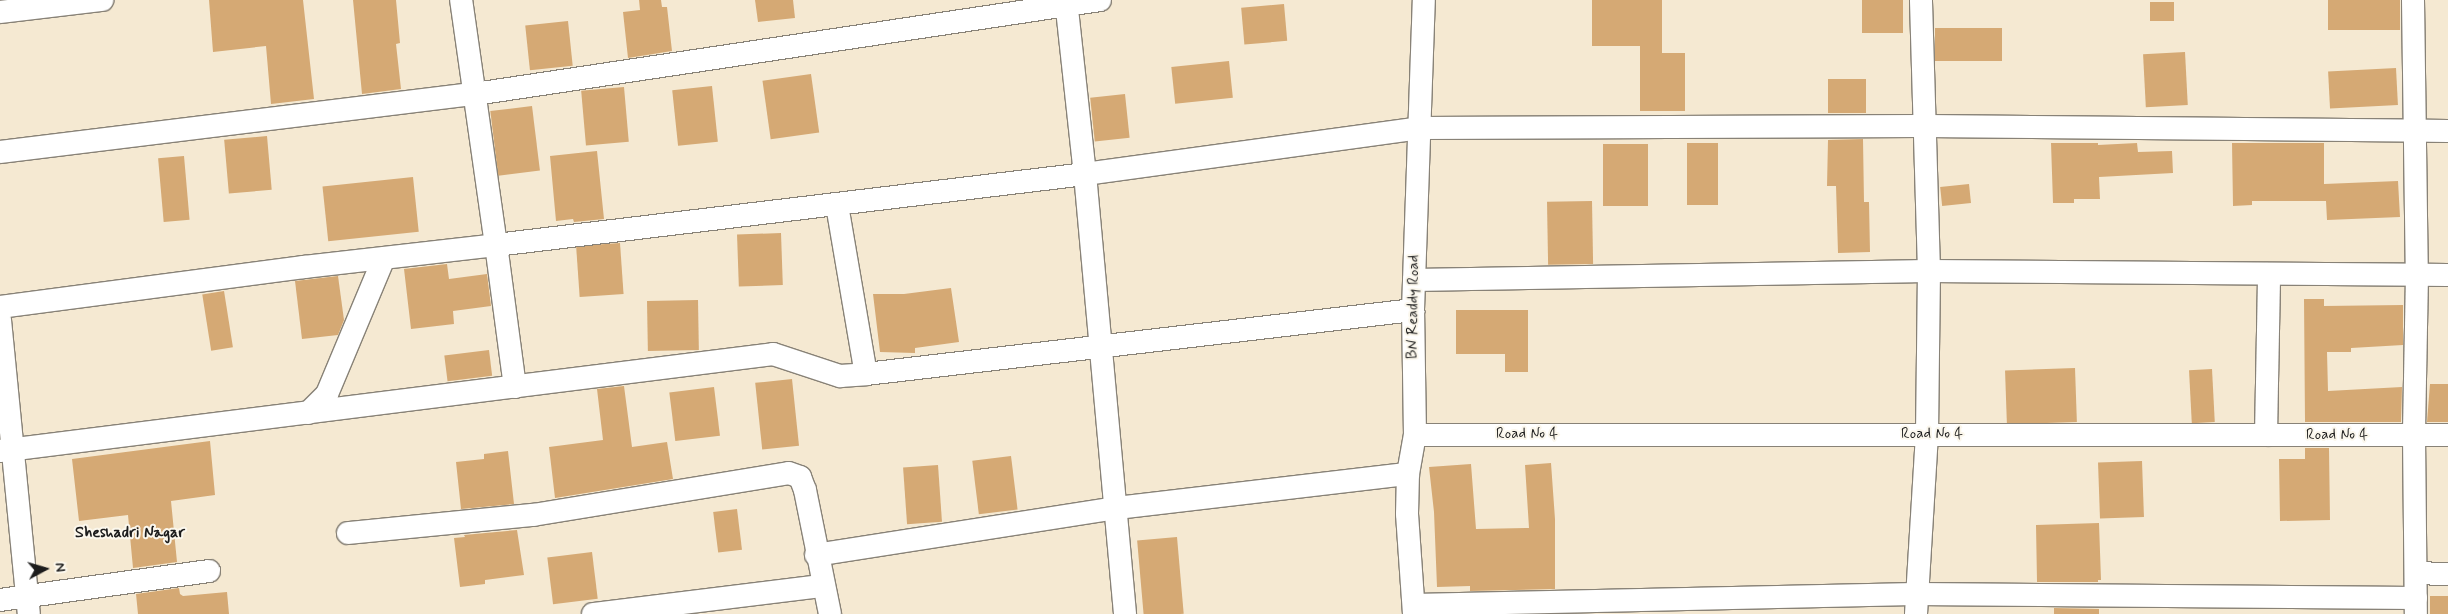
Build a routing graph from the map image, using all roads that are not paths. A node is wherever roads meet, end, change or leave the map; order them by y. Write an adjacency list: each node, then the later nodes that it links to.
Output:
1 (102, 0): 8 (street)
2 (462, 0): 9 (street)
3 (1100, 0): 7 (street)
4 (1424, 0): 11 (street, BN Readdy Road)
5 (1921, 0): 10 (street)
6 (2413, 0): 13 (street)
7 (1067, 2): 9 (street); 15 (street)
8 (0, 12)
9 (475, 94): 14 (street); 17 (street)
10 (1926, 126): 11 (street); 13 (street); 19 (street)
11 (1420, 128): 15 (street); 23 (street, BN Readdy Road)
12 (2448, 131): 13 (street)
13 (2416, 132): 21 (street)
14 (0, 152)
15 (1085, 174): 16 (street); 27 (street)
16 (837, 205): 17 (street); 28 (street)
17 (496, 245): 18 (street); 29 (street)
18 (384, 258): 24 (street); 30 (street)
19 (1929, 271): 20 (street); 23 (street); 31 (street)
20 (2269, 274): 21 (street); 33 (street)
21 (2416, 275): 22 (street); 35 (street)
22 (2448, 275)
23 (1414, 280): 25 (street, BN Readdy Road)
24 (0, 307)
25 (1413, 310): 27 (street); 32 (street, BN Readdy Road)
26 (0, 320): 36 (street)
27 (1100, 346): 28 (street); 38 (street)
28 (866, 374): 29 (street)
29 (515, 387): 30 (street)
30 (308, 413): 36 (street)
31 (1927, 434): 32 (street, Road No 4); 33 (street, Road No 4); 46 (street)
32 (1415, 435): 37 (street, BN Readdy Road)
33 (2266, 435): 35 (street, Road No 4)
34 (2448, 435): 35 (street, Road No 4)
35 (2414, 436): 42 (street)
36 (7, 450): 47 (street)
37 (1408, 474): 38 (street); 49 (street, BN Readdy Road)
38 (1117, 508): 40 (street); 52 (street)
39 (348, 533): 40 (street)
40 (816, 555): 44 (street)
41 (210, 571): 47 (street)
42 (2416, 573): 43 (street); 48 (street)
43 (2448, 574)
44 (822, 586): 50 (street); 51 (street)
45 (0, 600): 47 (street)
46 (1916, 604): 48 (street); 49 (street)
47 (28, 606)
48 (2416, 606)
49 (1414, 609)
50 (593, 614)
51 (830, 614)
52 (1125, 614)

